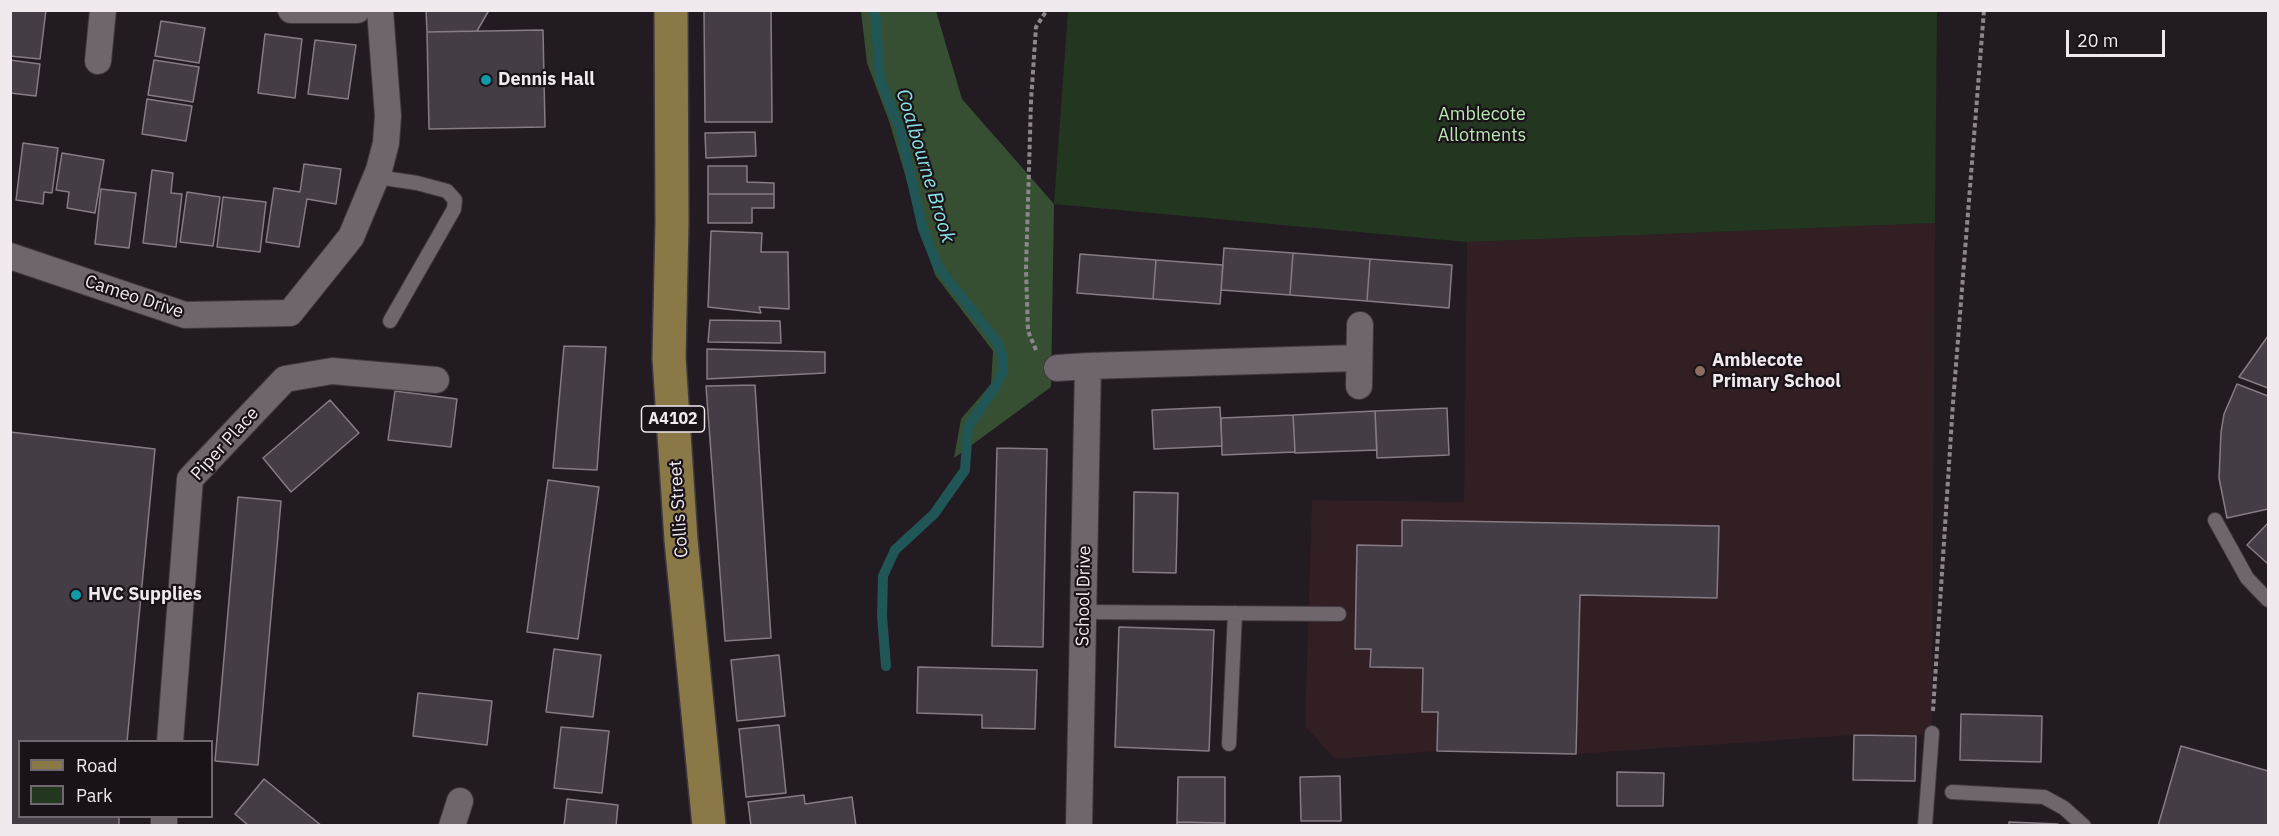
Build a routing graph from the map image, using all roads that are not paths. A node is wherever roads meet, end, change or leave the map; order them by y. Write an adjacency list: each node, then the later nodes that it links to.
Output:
1 (103, 10): 6 (street)
2 (291, 10): 3 (street)
3 (357, 10)
4 (380, 10): 7 (street, Cameo Drive)
5 (671, 10): 27 (main road, Collis Street / A4102)
6 (98, 60)
7 (377, 177): 8 (street, Cameo Drive); 9 (lane)
8 (10, 256)
9 (390, 321)
10 (1360, 326): 11 (street)
11 (1359, 358): 12 (street); 15 (street)
12 (1088, 366): 13 (street); 18 (street, School Drive)
13 (1057, 368)
14 (436, 380): 22 (street, Piper Place)
15 (1359, 386)
16 (2215, 520): 17 (lane)
17 (2268, 600)
18 (1083, 612): 19 (lane); 28 (street, School Drive)
19 (1235, 613): 20 (lane); 23 (lane)
20 (1339, 614)
21 (1932, 733): 29 (lane)
22 (170, 740)
23 (1229, 744)
24 (1953, 792): 30 (lane)
25 (460, 801): 26 (street)
26 (452, 825)
27 (709, 825)
28 (1079, 825)
29 (1925, 825)
30 (2084, 825)

